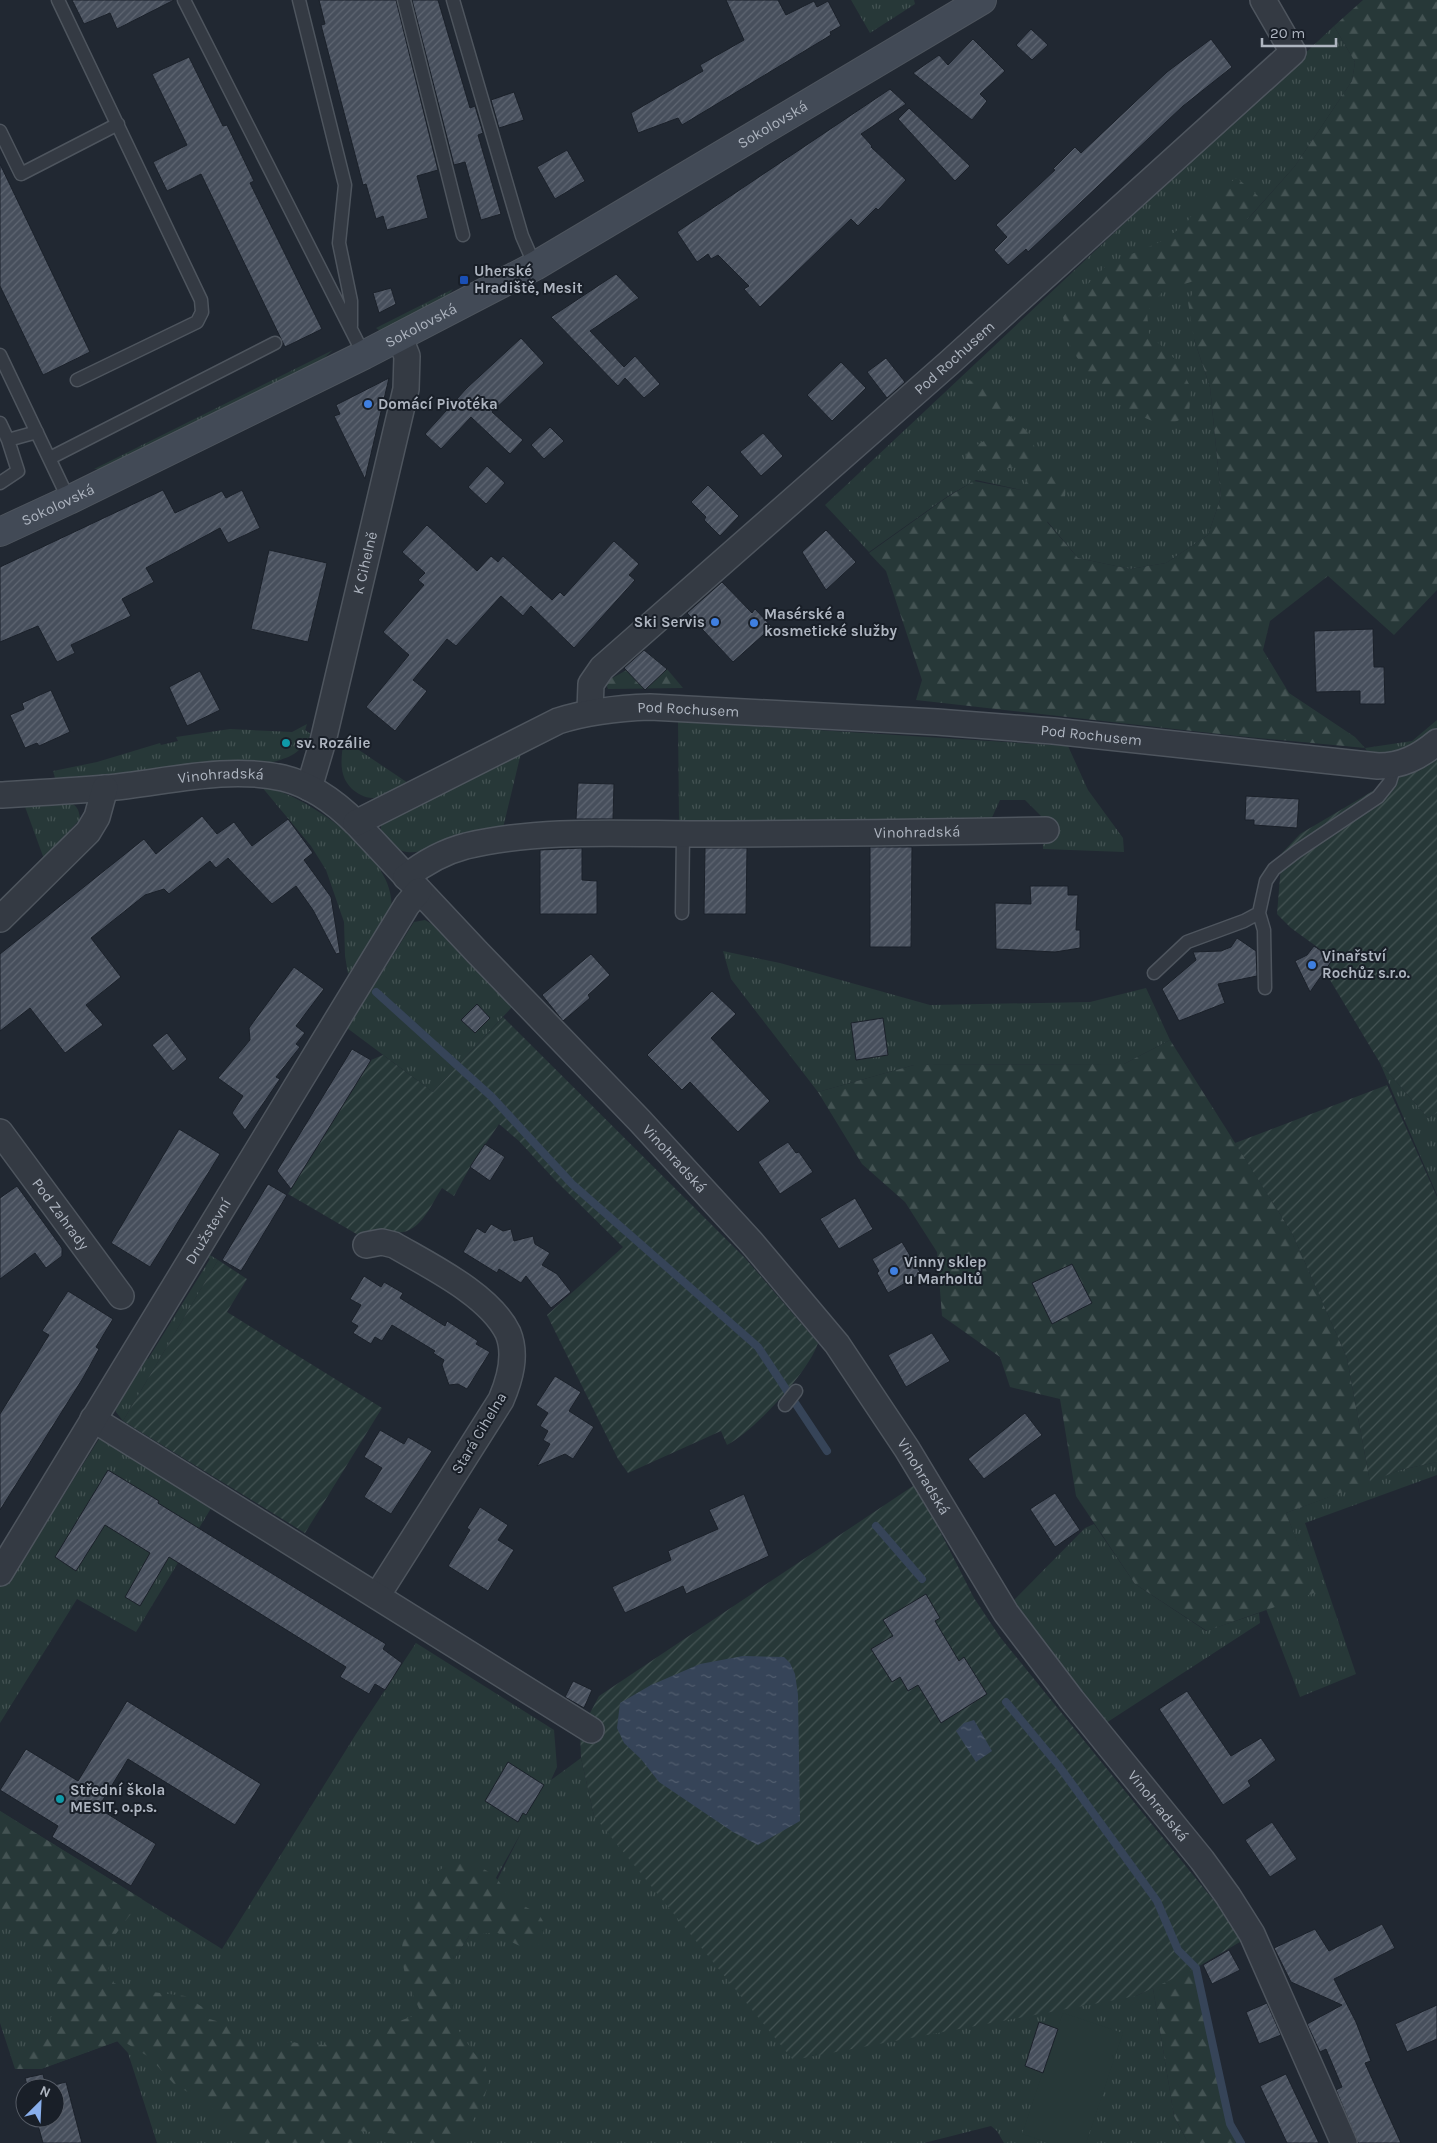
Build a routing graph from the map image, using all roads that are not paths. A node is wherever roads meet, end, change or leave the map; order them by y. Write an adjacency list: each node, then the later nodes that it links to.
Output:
1 (58, 0): 8 (lane)
2 (184, 0): 12 (lane)
3 (299, 0): 12 (lane)
4 (404, 0): 10 (lane)
5 (453, 0): 11 (lane)
6 (982, 0): 11 (main road, Sokolovská)
7 (1263, 0): 25 (street, Pod Rochusem)
8 (118, 124): 9 (lane); 17 (lane)
9 (0, 131)
10 (463, 235)
11 (535, 266): 13 (main road, Sokolovská)
12 (351, 328): 16 (lane)
13 (400, 336): 16 (main road, Sokolovská); 29 (street, K Cihelně)
14 (275, 343): 21 (lane)
15 (0, 355): 19 (lane)
16 (364, 355): 23 (main road, Sokolovská)
17 (76, 380)
18 (0, 424): 20 (lane)
19 (37, 432): 20 (lane); 21 (lane)
20 (8, 440): 22 (lane)
21 (50, 458): 23 (lane)
22 (0, 483)
23 (69, 500): 24 (main road, Sokolovská)
24 (0, 532)
25 (590, 711): 27 (street, Pod Rochusem); 31 (street, Pod Rochusem)
26 (1437, 742): 27 (street, Pod Rochusem)
27 (1394, 765): 36 (lane)
28 (105, 788): 29 (street, Vinohradská); 30 (street, Vinohradská); 37 (street)
29 (309, 788): 31 (street, Vinohradská)
30 (0, 795)
31 (356, 823): 34 (street, Vinohradská)
32 (1046, 830): 33 (street, Vinohradská)
33 (683, 834): 34 (street, Vinohradská); 35 (lane)
34 (413, 884): 45 (street, Družstevní); 49 (street, Vinohradská)
35 (682, 913)
36 (1259, 913): 38 (lane); 39 (lane)
37 (0, 919)
38 (1154, 973)
39 (1265, 988)
40 (0, 1132): 42 (street, Pod Zahrady)
41 (366, 1245): 47 (street, Stará Cihelna)
42 (122, 1296)
43 (796, 1390): 44 (lane)
44 (785, 1405)
45 (93, 1419): 46 (street, Družstevní); 47 (street)
46 (0, 1573)
47 (377, 1596): 48 (street)
48 (591, 1730)
49 (1344, 2143)

